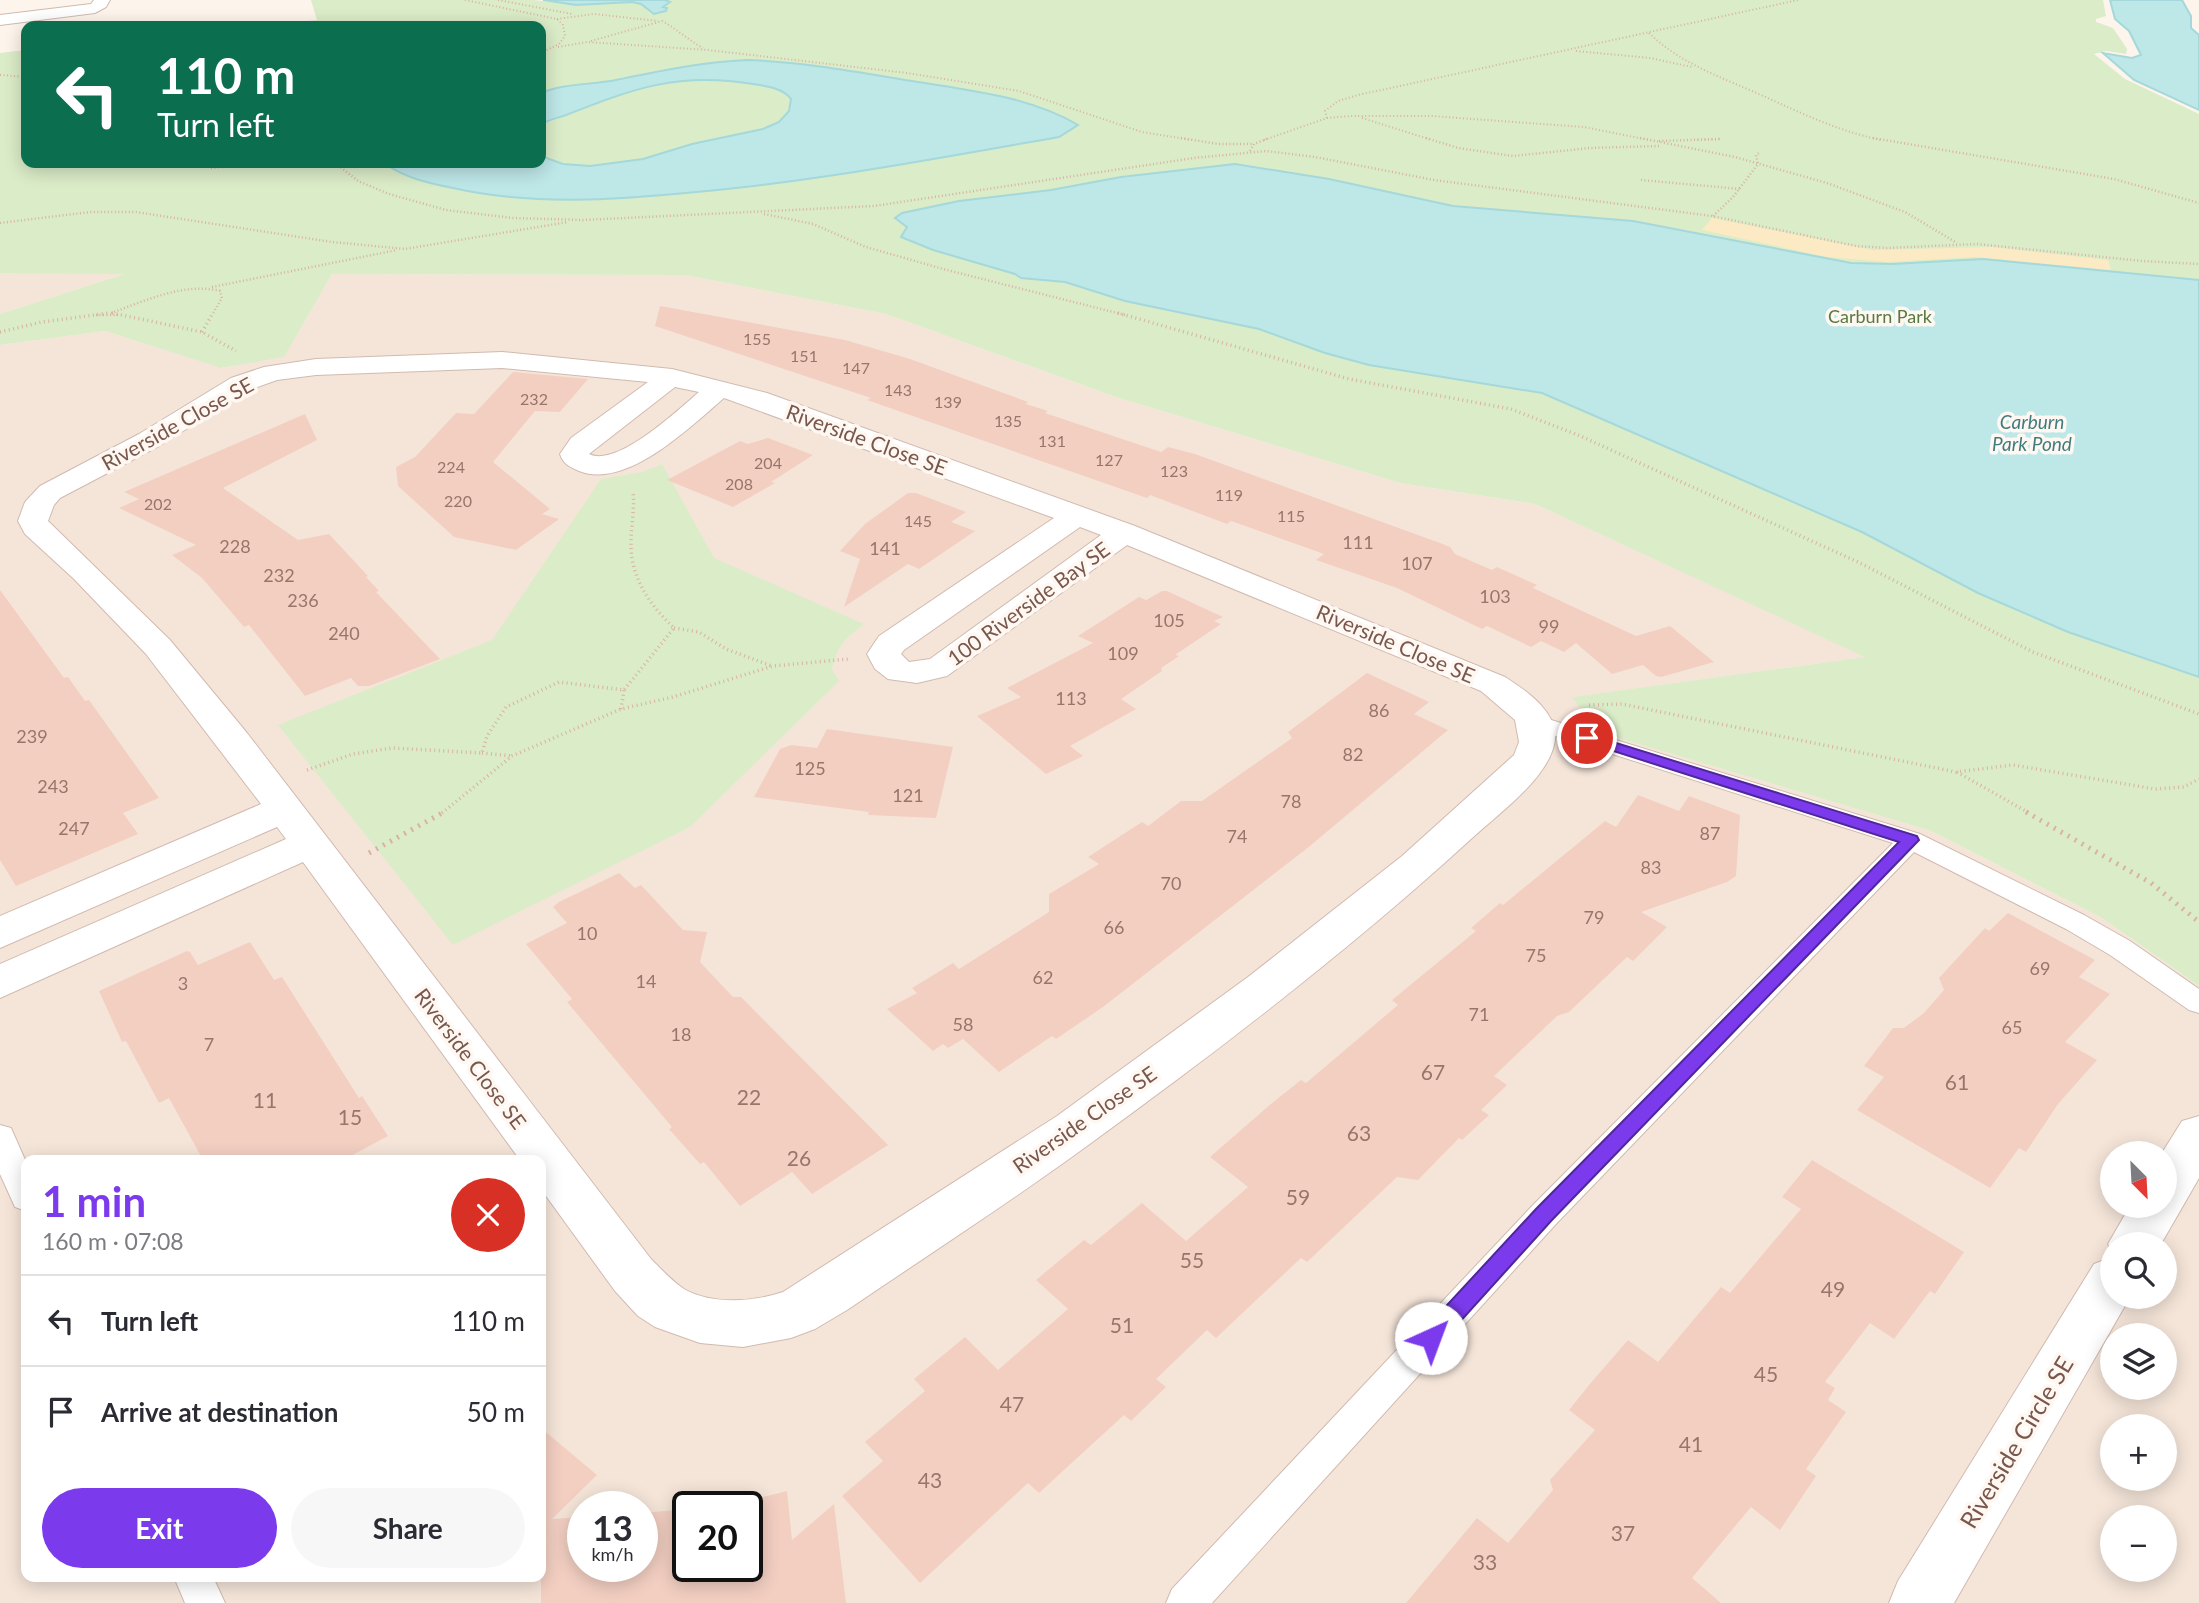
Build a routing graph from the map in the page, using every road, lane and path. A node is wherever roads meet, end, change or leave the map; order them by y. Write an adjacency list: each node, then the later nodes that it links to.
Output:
1 (102, 0): 7 (street)
2 (465, 0): 6 (path)
3 (498, 0): 5 (path)
4 (1798, 0): 9 (path)
5 (573, 14): 6 (path); 8 (path)
6 (557, 19): 11 (path)
7 (0, 20)
8 (662, 21): 10 (path); 12 (path)
9 (1649, 33): 14 (path); 15 (path)
10 (587, 42): 11 (path); 12 (path)
11 (558, 47): 13 (path)
12 (708, 50): 22 (path)
13 (546, 51)
14 (1567, 51): 15 (path); 19 (path)
15 (1696, 68): 30 (path)
16 (0, 75): 17 (path)
17 (21, 77)
18 (1351, 116): 19 (path); 21 (path); 23 (path)
19 (1327, 118): 22 (path)
20 (1721, 139): 21 (path)
21 (1650, 141): 23 (path)
22 (1254, 144): 24 (path)
23 (1670, 146): 26 (path)
24 (1250, 151): 31 (path); 32 (path)
25 (1759, 153): 26 (path)
26 (1758, 164): 29 (path); 35 (path)
27 (338, 168): 33 (path)
28 (1641, 180): 29 (path)
29 (1740, 189): 32 (path)
30 (2199, 203)
31 (749, 212): 33 (path); 53 (path)
32 (1712, 216): 35 (path)
33 (583, 220): 36 (path)
34 (0, 223): 36 (path)
35 (1958, 244): 37 (path)
36 (405, 249): 38 (path)
37 (2199, 264)
38 (212, 288): 39 (path); 41 (path)
39 (111, 313): 40 (path); 41 (path)
40 (0, 332)
41 (202, 332): 42 (path)
42 (273, 373): 43 (street, Riverside Close SE); 59 (street, Riverside Close SE)
43 (672, 377): 44 (street, Riverside Close SE); 45 (street)
44 (720, 388): 45 (street); 46 (street, Riverside Close SE)
45 (615, 464): 48 (path)
46 (1076, 516): 47 (street, Riverside Close SE); 49 (street, 100 Riverside Bay SE)
47 (1124, 533): 49 (street, 100 Riverside Bay SE); 54 (street, Riverside Close SE)
48 (674, 628): 50 (path); 51 (path)
49 (884, 654): 50 (path)
50 (773, 666): 52 (path)
51 (624, 690): 52 (path); 55 (path)
52 (621, 709): 56 (path)
53 (2199, 714)
54 (1530, 715): 57 (path); 60 (lane); 69 (street, Riverside Close SE)
55 (482, 753): 56 (path); 59 (path)
56 (512, 756): 61 (path)
57 (1956, 772): 58 (path); 62 (path)
58 (2199, 779)
59 (275, 797): 61 (street, Riverside Close SE); 63 (street)
60 (1911, 840): 65 (lane); 75 (lane)
61 (318, 857): 64 (street); 68 (street, Riverside Close SE)
62 (2199, 922)
63 (0, 933)
64 (0, 982)
65 (2199, 1003)
66 (2199, 1135): 70 (street)
67 (0, 1137): 71 (lane)
68 (543, 1155)
69 (546, 1160)
70 (2177, 1172)
71 (21, 1186)
72 (2100, 1300): 76 (street, Riverside Circle SE)
73 (195, 1582): 74 (lane)
74 (205, 1603)
75 (1186, 1603)
76 (1920, 1603)

